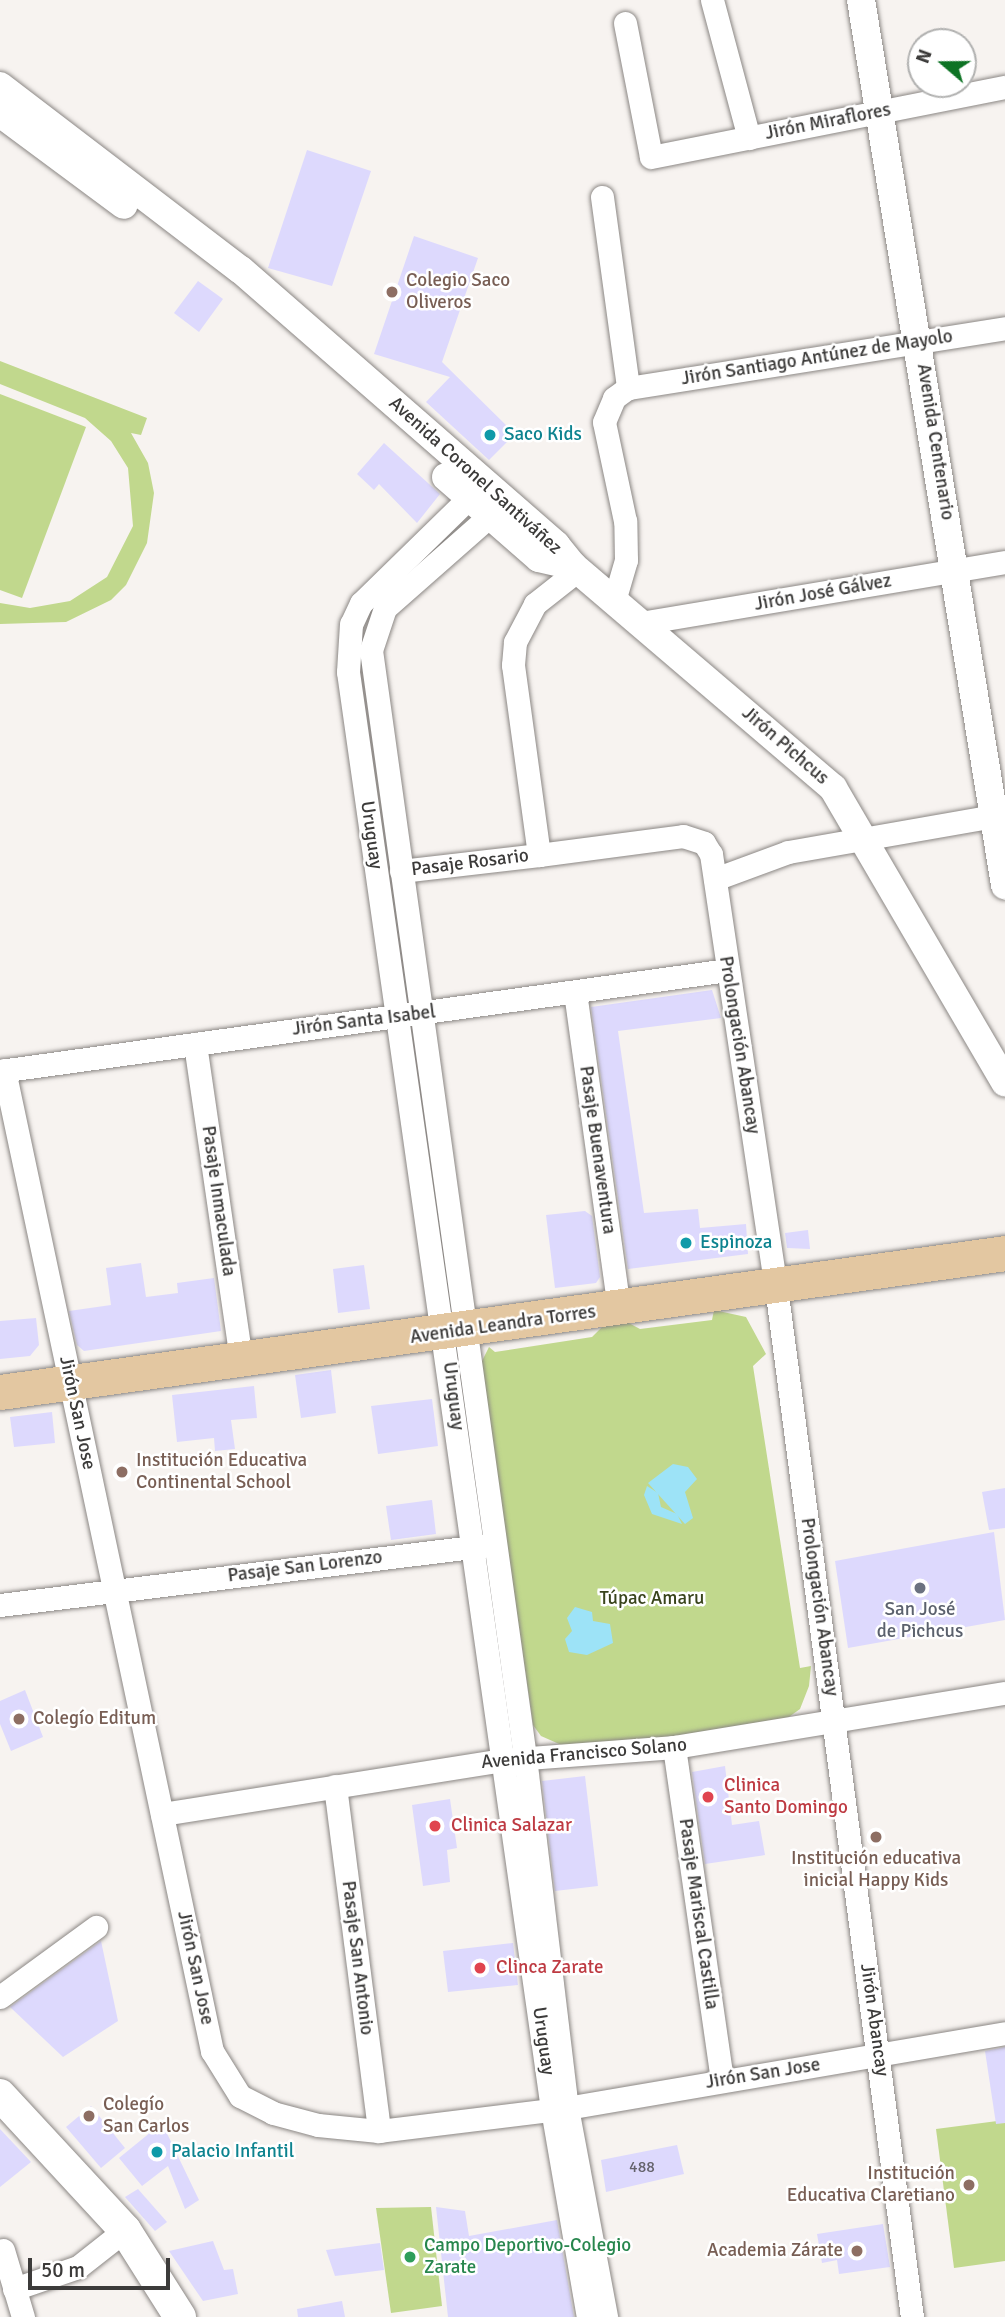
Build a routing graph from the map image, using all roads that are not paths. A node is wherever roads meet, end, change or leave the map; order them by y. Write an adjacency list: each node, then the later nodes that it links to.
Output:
1 (712, 0): 8 (street)
2 (861, 0): 6 (street, Avenida Centenario)
3 (625, 23): 8 (street, Jirón Miraflores)
4 (0, 86): 13 (street, Avenida Coronel Santiváñez)
5 (1005, 87): 6 (street, Jirón Miraflores)
6 (880, 112): 8 (street, Jirón Miraflores); 11 (street, Avenida Centenario)
7 (0, 113): 13 (street, Avenida Coronel Santiváñez)
8 (749, 138)
9 (602, 197): 12 (street)
10 (1005, 328): 11 (street, Jirón Santiago Antúnez de Mayolo)
11 (918, 342): 12 (street, Jirón Santiago Antúnez de Mayolo); 17 (street, Avenida Centenario)
12 (628, 388): 18 (street)
13 (399, 421): 14 (street, Avenida Coronel Santiváñez)
14 (486, 501): 16 (street, Avenida Coronel Santiváñez); 23 (street, Uruguay); 28 (street, Uruguay)
15 (1005, 562): 17 (street, Jirón José Gálvez)
16 (575, 568): 18 (street, Jirón Pichcus); 22 (street)
17 (956, 570): 19 (street, Jirón José Gálvez); 20 (street, Avenida Centenario)
18 (614, 601): 19 (street, Jirón Pichcus)
19 (641, 623): 21 (street, Jirón Pichcus)
20 (1000, 815): 21 (street); 25 (street, Avenida Centenario)
21 (862, 841): 24 (street); 31 (street, Jirón Pichcus)
22 (539, 855): 23 (street, Pasaje Rosario); 24 (street, Prolongación Abancay)
23 (401, 871): 28 (street, Uruguay)
24 (715, 879): 26 (street, Prolongación Abancay)
25 (1005, 885)
26 (728, 970): 27 (street, Jirón Santa Isabel); 33 (street, Prolongación Abancay)
27 (575, 992): 28 (street, Jirón Santa Isabel); 34 (street, Pasaje Buenaventura)
28 (407, 1015): 29 (street, Jirón Santa Isabel); 35 (street, Uruguay)
29 (195, 1044): 30 (street, Jirón Santa Isabel); 36 (street, Pasaje Inmaculada)
30 (2, 1070): 37 (street, Jirón San Jose)
31 (1005, 1082)
32 (1005, 1253): 33 (main road, Avenida Leandra Torres)
33 (776, 1287): 34 (main road, Avenida Leandra Torres); 44 (street, Prolongación Abancay)
34 (620, 1309): 35 (main road, Avenida Leandra Torres)
35 (456, 1331): 36 (main road, Avenida Leandra Torres); 39 (street, Uruguay); 40 (street, Uruguay)
36 (241, 1358): 37 (main road, Avenida Leandra Torres)
37 (71, 1382): 38 (main road, Avenida Leandra Torres); 41 (street, Jirón San Jose)
38 (0, 1392)
39 (495, 1544): 40 (street, Pasaje San Lorenzo); 46 (street, Uruguay)
40 (471, 1546): 41 (street, Pasaje San Lorenzo); 46 (street, Uruguay)
41 (114, 1590): 42 (street, Pasaje San Lorenzo); 48 (street, Jirón San Jose)
42 (0, 1605)
43 (1005, 1693): 44 (street, Avenida Francisco Solano)
44 (834, 1723): 45 (street, Avenida Francisco Solano); 52 (street, Jirón Abancay)
45 (674, 1746): 46 (street, Avenida Francisco Solano); 53 (street, Pasaje Mariscal Castilla)
46 (514, 1758): 47 (street, Avenida Francisco Solano); 55 (street, Uruguay)
47 (335, 1786): 48 (street, Avenida Francisco Solano); 56 (street, Pasaje San Antonio)
48 (162, 1814): 56 (street, Jirón San Jose)
49 (96, 1927): 50 (street)
50 (0, 1997)
51 (1005, 2033): 52 (street, Jirón San Jose)
52 (879, 2056): 53 (street, Jirón San Jose); 64 (street, Jirón Abancay)
53 (722, 2081): 55 (street, Jirón San Jose)
54 (0, 2095): 57 (main road)
55 (560, 2108): 56 (street, Jirón San Jose); 62 (street, Uruguay); 63 (street, Uruguay)
56 (379, 2131)
57 (125, 2230): 59 (street); 61 (main road)
58 (3, 2249): 59 (street)
59 (14, 2288): 60 (street)
60 (23, 2317)
61 (180, 2317)
62 (588, 2317)
63 (606, 2317)
64 (912, 2317)

